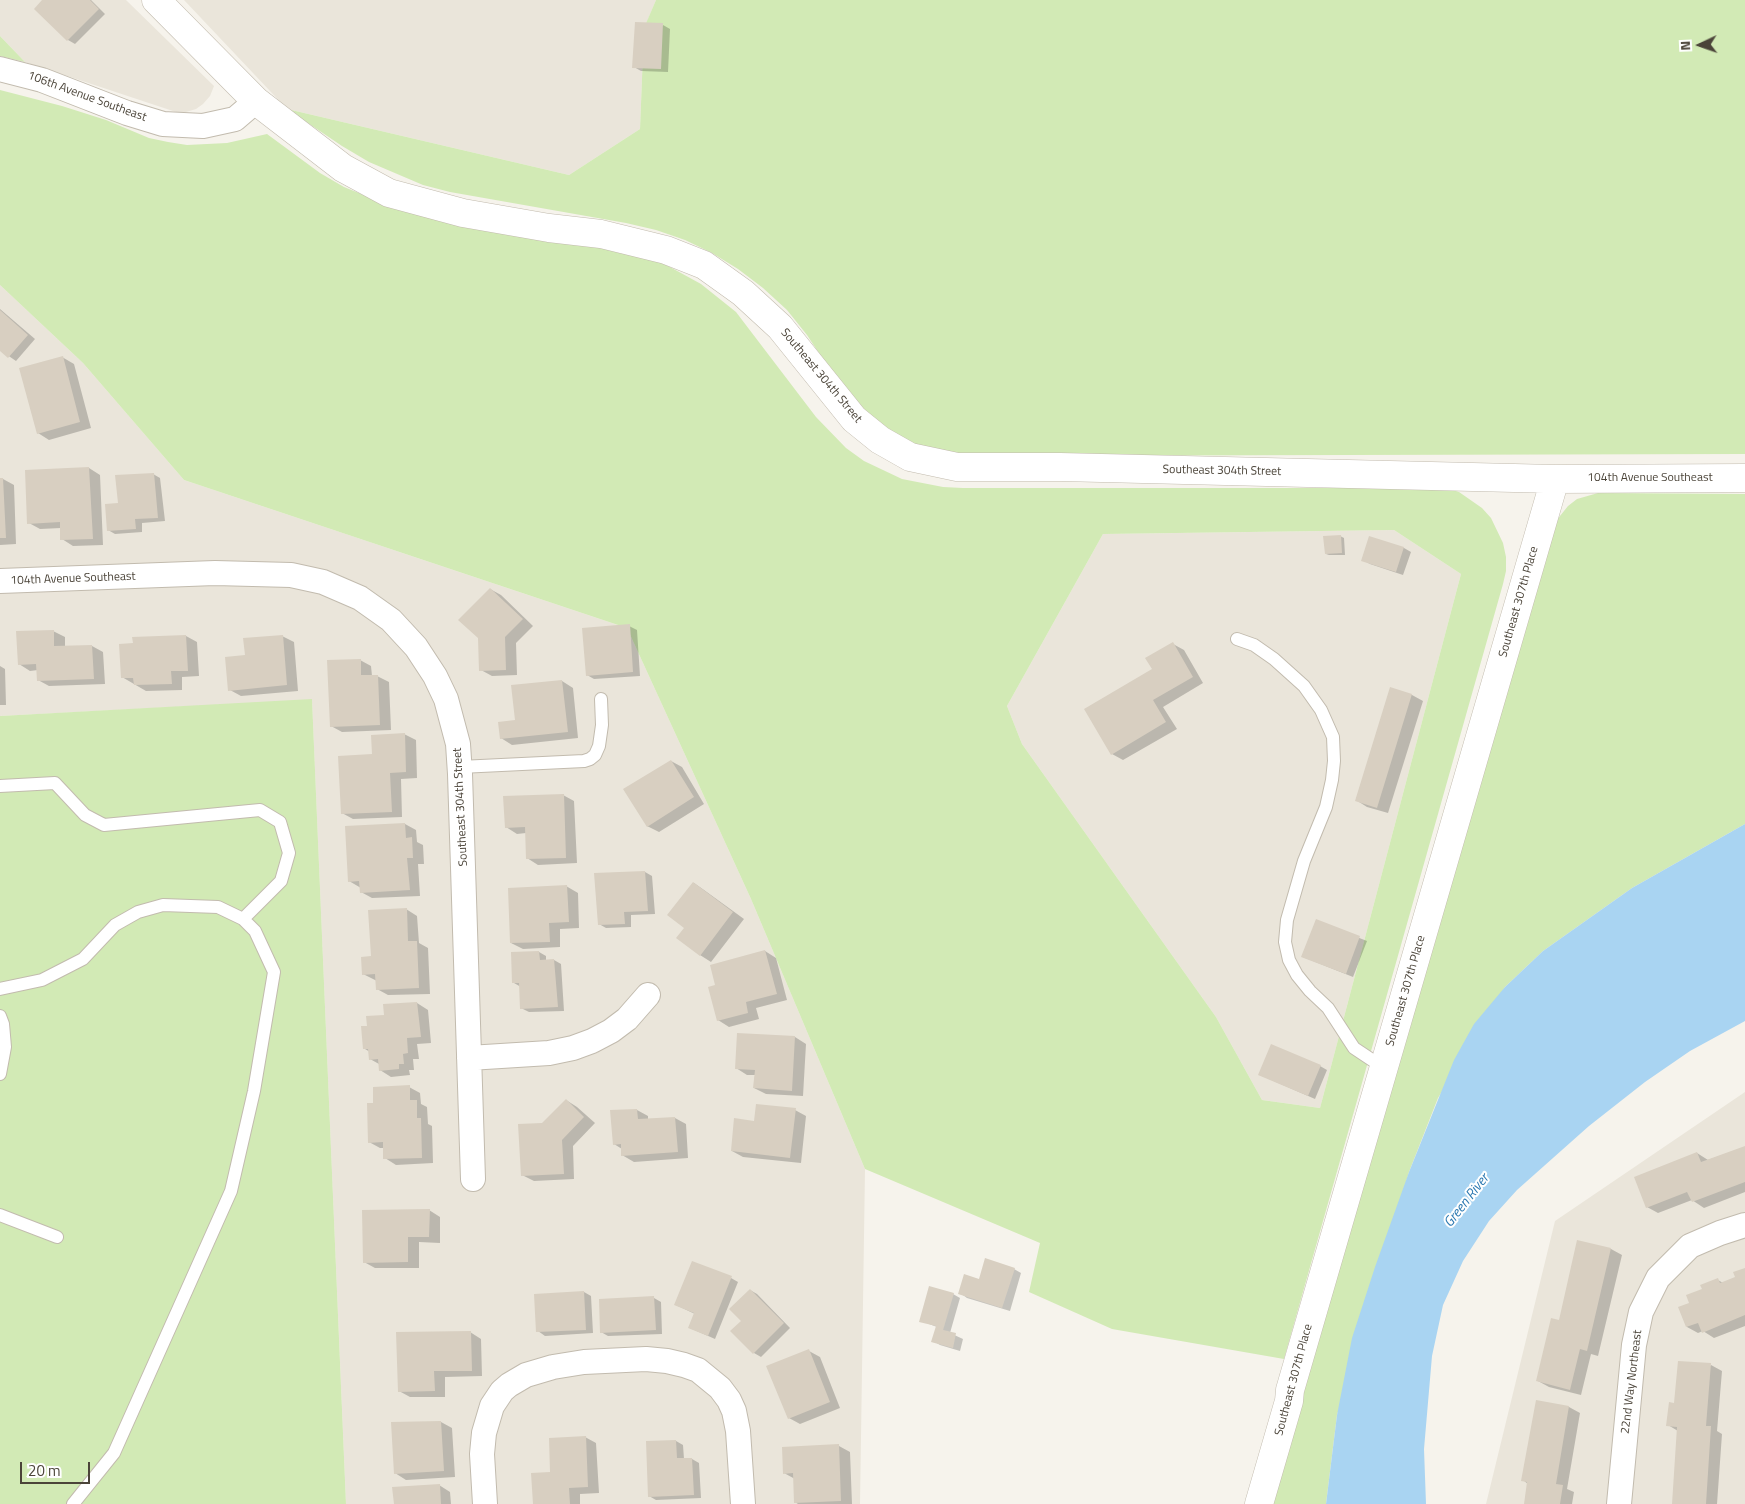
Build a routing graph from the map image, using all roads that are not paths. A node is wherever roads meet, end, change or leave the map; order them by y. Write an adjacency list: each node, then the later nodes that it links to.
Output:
1 (156, 0): 3 (street, Southeast 304th Street)
2 (0, 69): 3 (street, 106th Avenue Southeast)
3 (256, 101): 5 (street, Southeast 304th Street)
4 (1745, 478): 5 (street, 104th Avenue Southeast)
5 (1555, 479): 17 (street, Southeast 307th Place)
6 (146, 576): 7 (street, 104th Avenue Southeast); 10 (street, Southeast 304th Street)
7 (0, 581)
8 (1237, 639): 17 (lane)
9 (601, 699): 10 (lane)
10 (460, 767): 16 (street, Southeast 304th Street)
11 (0, 786): 12 (lane)
12 (243, 919): 13 (lane); 23 (lane)
13 (0, 989)
14 (648, 995): 16 (street)
15 (0, 1016): 18 (lane)
16 (469, 1058): 19 (street, Southeast 304th Street)
17 (1384, 1068): 26 (street, Southeast 307th Place)
18 (0, 1074)
19 (474, 1179)
20 (0, 1215): 22 (lane)
21 (1745, 1225): 27 (street, 22nd Way Northeast)
22 (57, 1237)
23 (73, 1504)
24 (485, 1504): 25 (street)
25 (743, 1504)
26 (1259, 1504)
27 (1619, 1504)

